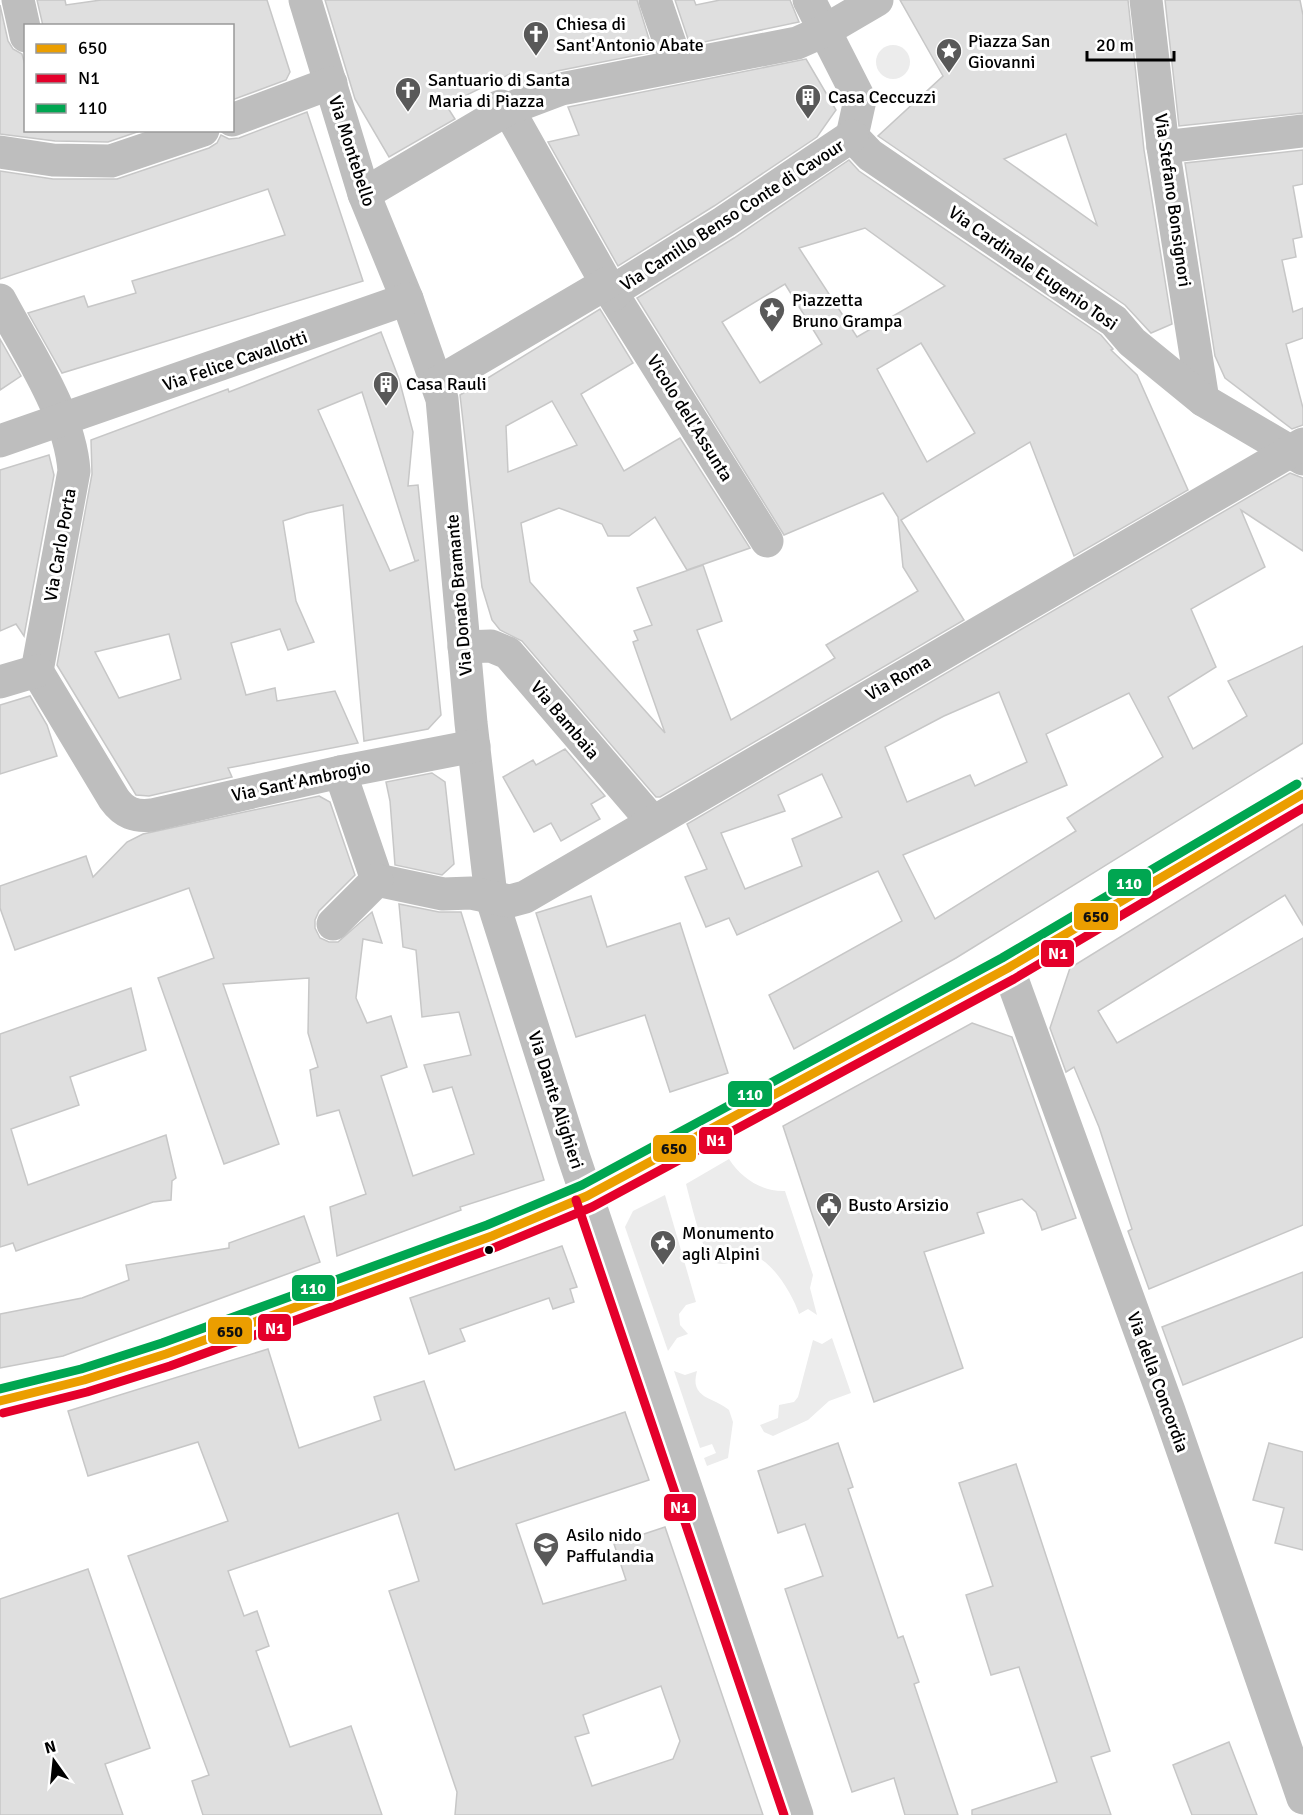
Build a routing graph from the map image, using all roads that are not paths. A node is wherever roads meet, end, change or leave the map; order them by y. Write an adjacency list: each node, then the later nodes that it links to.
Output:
1 (18, 0): 7 (street)
2 (304, 0): 10 (street, Via Montebello)
3 (655, 0): 9 (street)
4 (809, 0): 8 (street)
5 (877, 0): 8 (street)
6 (1146, 0): 17 (street, Via Stefano Bonsignori)
7 (24, 27)
8 (810, 37): 9 (street); 15 (street)
9 (677, 64): 11 (street)
10 (331, 83): 12 (street); 19 (street, Via Montebello)
11 (501, 109): 19 (street); 20 (street, Vicolo dell'Assunta)
12 (234, 119)
13 (1303, 131): 17 (street)
14 (197, 132): 16 (street)
15 (852, 136): 20 (street, Via Camillo Benso Conte di Cavour); 24 (street, Via Cardinale Eugenio Tosi)
16 (50, 145): 18 (street)
17 (1163, 147): 24 (street, Via Stefano Bonsignori)
18 (0, 152)
19 (364, 194): 21 (street, Via Montebello)
20 (610, 289): 23 (street, Via Camillo Benso Conte di Cavour); 28 (street, Vicolo dell'Assunta)
21 (407, 299): 23 (street, Via Donato Bramante); 25 (street, Via Felice Cavallotti)
22 (0, 300): 25 (street, Via Carlo Porta)
23 (437, 383): 29 (street, Via Donato Bramante)
24 (1203, 400): 27 (street, Via Cardinale Eugenio Tosi)
25 (62, 421): 26 (street, Via Felice Cavallotti); 30 (street, Via Carlo Porta)
26 (0, 441)
27 (1299, 451): 35 (street, Via Roma)
28 (767, 541)
29 (464, 647): 32 (street, Via Donato Bramante); 35 (street, Via Bambaia)
30 (37, 671): 31 (street); 33 (street, Via Sant'Ambrogio)
31 (0, 682)
32 (474, 746): 33 (street, Via Sant'Ambrogio); 37 (street, Via Donato Bramante)
33 (340, 772): 36 (street)
34 (1303, 794): 39 (street)
35 (652, 821): 37 (street, Via Roma)
36 (377, 880): 37 (street, Via Roma); 38 (street)
37 (491, 896): 40 (street, Via Dante Alighieri)
38 (333, 924)
39 (1008, 968): 40 (street); 42 (street, Via della Concordia)
40 (587, 1196): 41 (street); 43 (street, Via Dante Alighieri)
41 (0, 1401)
42 (1303, 1798)
43 (797, 1815)

